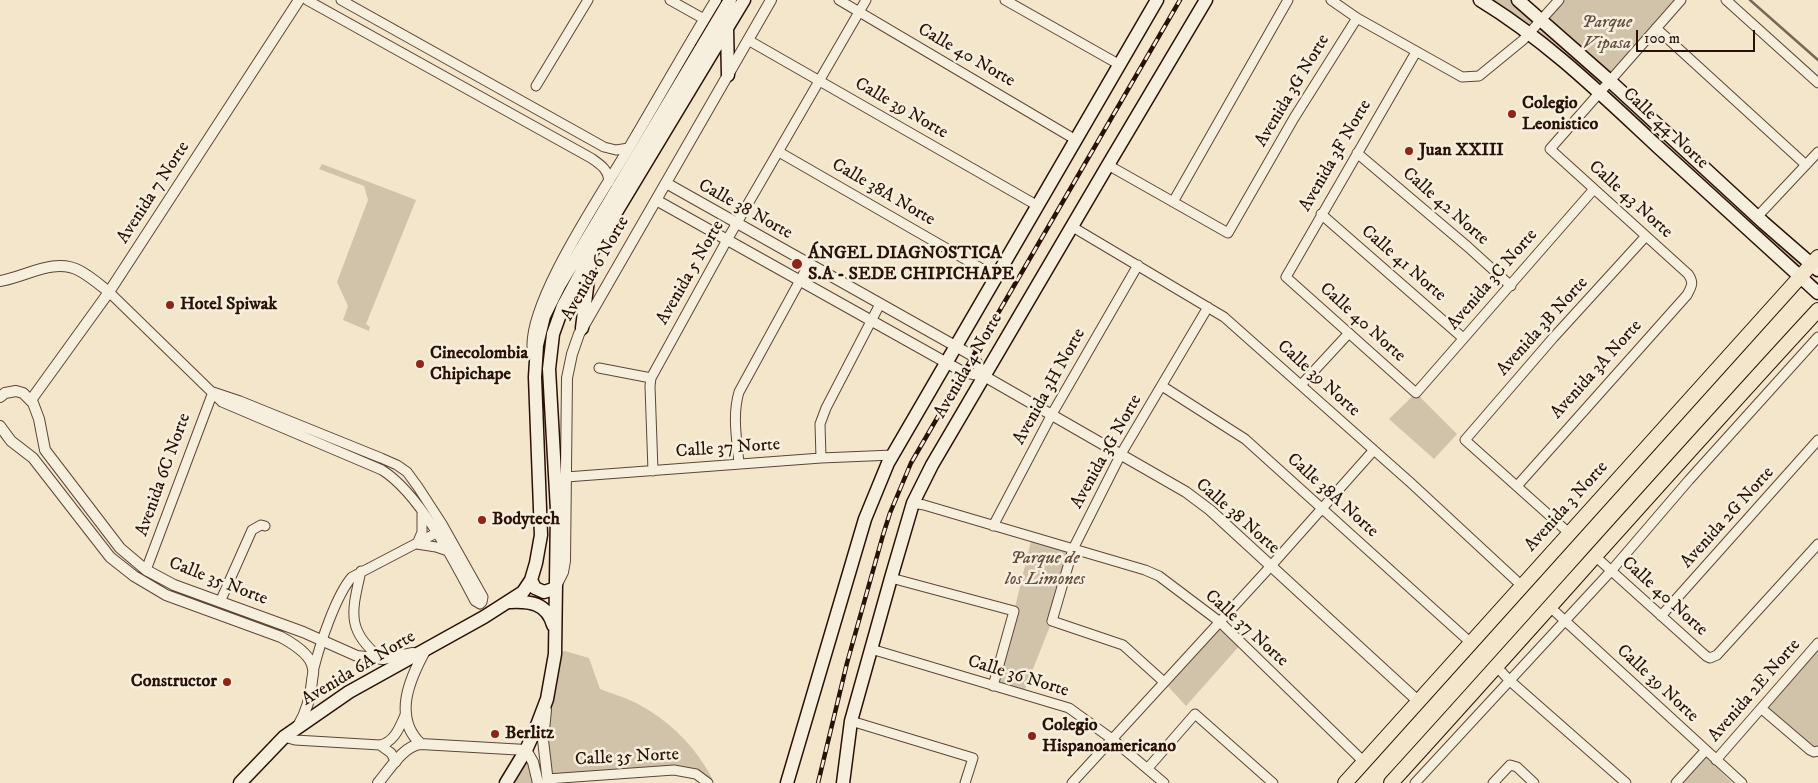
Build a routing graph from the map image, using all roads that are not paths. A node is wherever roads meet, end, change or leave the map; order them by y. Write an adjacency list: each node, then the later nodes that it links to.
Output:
1 (299, 0): 72 (street, Avenida 7 Norte)
2 (307, 0): 40 (street)
3 (341, 0): 37 (street)
4 (588, 0): 36 (street)
5 (670, 0): 24 (street)
6 (716, 0): 24 (street, Avenida 6 Norte)
7 (730, 0): 84 (main road, Avenida 6 Norte)
8 (744, 0): 26 (main road, Avenida 6 Norte)
9 (771, 0): 29 (street, Avenida 6 Norte)
10 (839, 0): 22 (street, Calle 40 Norte)
11 (866, 0): 22 (street, Avenida 5 Norte)
12 (1005, 0): 31 (street)
13 (1157, 0): 31 (main road, Avenida 4 Norte)
14 (1206, 0): 47 (main road, Avenida 4 Norte)
15 (1288, 0): 53 (street)
16 (1331, 0): 23 (street)
17 (1480, 0): 28 (main road, Calle 44 Norte)
18 (1518, 0): 25 (main road, Calle 44 Norte)
19 (1559, 0): 25 (street)
20 (1681, 0): 27 (street)
21 (1726, 0): 35 (street)
22 (859, 12): 33 (street, Avenida 5 Norte); 42 (street, Calle 40 Norte)
23 (1357, 18): 30 (street); 53 (street, Avenida 3G Norte)
24 (704, 19): 43 (street, Avenida 6 Norte)
25 (1540, 21): 28 (street); 34 (main road, Calle 44 Norte)
26 (727, 28): 32 (main road); 61 (main road, Avenida 6 Norte)
27 (1656, 28): 34 (street); 48 (street)
28 (1529, 33): 30 (street); 38 (main road, Calle 44 Norte)
29 (748, 40): 32 (street, Avenida 6 Norte); 33 (street, Calle 39 Norte)
30 (1416, 52): 46 (street, Avenida 3F Norte)
31 (1120, 65): 42 (main road, Avenida 4 Norte)
32 (728, 75): 50 (street, Avenida 6 Norte)
33 (820, 81): 44 (street, Avenida 5 Norte); 54 (street, Calle 39 Norte)
34 (1610, 81): 38 (street); 56 (main road, Calle 44 Norte)
35 (1818, 83)
36 (536, 86)
37 (496, 87): 39 (street); 40 (street)
38 (1600, 93): 51 (street, Calle 43 Norte); 66 (main road, Calle 44 Norte)
39 (510, 96): 41 (street); 43 (street)
40 (486, 99): 41 (street)
41 (503, 109): 49 (street)
42 (1076, 140): 54 (main road, Avenida 4 Norte)
43 (629, 148): 49 (street, Avenida 6 Norte)
44 (780, 152): 57 (street, Avenida 5 Norte); 67 (street, Calle 38A Norte)
45 (1818, 152): 48 (street)
46 (1357, 153): 55 (street, Avenida 3F Norte); 71 (street, Calle 42 Norte)
47 (1108, 164): 53 (street); 58 (main road, Avenida 4 Norte)
48 (1806, 165): 56 (street)
49 (609, 182): 84 (street, Avenida 6 Norte)
50 (666, 183): 52 (street, Avenida 6 Norte); 57 (street, Calle 38 Norte)
51 (1594, 189): 59 (street, Calle 43 Norte); 71 (street, Avenida 3C Norte)
52 (656, 200): 60 (street, Calle 38 Norte); 78 (street, Avenida 6 Norte)
53 (1173, 202)
54 (1038, 206): 67 (main road, Avenida 4 Norte)
55 (1321, 214): 68 (street, Avenida 3F Norte); 81 (street, Calle 41 Norte)
56 (1757, 217): 63 (main road, Calle 44 Norte)
57 (738, 224): 60 (street, Avenida 5 Norte); 62 (street, Calle 38 Norte)
58 (1071, 226): 64 (street, Calle 39 Norte); 86 (main road, Avenida 4 Norte)
59 (1646, 236): 65 (street, Calle 43 Norte); 104 (street, Avenida 3B Norte)
60 (727, 240): 69 (street, Calle 38 Norte); 87 (street, Avenida 5 Norte)
61 (591, 254): 78 (main road); 108 (main road, Avenida 6 Norte)
62 (809, 264): 69 (street); 74 (street, Calle 38 Norte)
63 (1816, 264): 66 (main road, Avenida 3 Norte)
64 (1138, 265): 75 (street, Calle 39 Norte); 94 (street, Avenida 3H Norte)
65 (1688, 274): 104 (street, Avenida 3A Norte)
66 (1800, 276): 73 (main road, Calle 44 Norte); 114 (main road, Avenida 3 Norte)
67 (996, 277): 82 (main road, Avenida 4 Norte)
68 (1286, 277): 79 (street, Calle 40 Norte)
69 (799, 280): 77 (street, Calle 38 Norte); 101 (street)
70 (0, 281): 72 (street)
71 (1511, 286): 81 (street, Avenida 3C Norte)
72 (109, 292): 90 (street); 93 (street, Avenida 7 Norte)
73 (1818, 293)
74 (880, 304): 77 (street); 82 (street, Calle 38 Norte)
75 (1208, 307): 88 (street, Calle 39 Norte); 89 (street, Avenida 3G Norte)
76 (1818, 310): 119 (main road)
77 (872, 321): 83 (street, Calle 38 Norte); 100 (street)
78 (582, 328): 103 (street, Avenida 6 Norte)
79 (1349, 333): 88 (street); 91 (street, Calle 40 Norte)
80 (1818, 337): 123 (street)
81 (1463, 338): 91 (street, Avenida 3C Norte)
82 (956, 347): 83 (main road, Avenida 4 Norte); 86 (street, Calle 38 Norte)
83 (946, 363): 86 (street, Calle 38 Norte); 99 (main road, Avenida 4 Norte)
84 (535, 368): 125 (main road, Avenida 6 Norte)
85 (599, 368): 87 (street)
86 (984, 376): 94 (street, Calle 38 Norte); 106 (main road, Avenida 4 Norte)
87 (651, 378): 102 (street, Avenida 5 Norte)
88 (1301, 385): 97 (street, Calle 39 Norte)
89 (1162, 386): 98 (street, Avenida 3G Norte); 107 (street, Calle 38A Norte)
90 (213, 392): 109 (street); 112 (street); 121 (street, Avenida 6C Norte)
91 (1416, 393)
92 (0, 397): 93 (street)
93 (31, 400): 121 (street, Calle 35 Norte)
94 (1052, 414): 98 (street, Calle 38 Norte); 111 (street, Avenida 3H Norte)
95 (0, 426): 142 (street, Calle 35 Norte)
96 (1818, 440): 131 (street, Avenida 2G Norte)
97 (1374, 451): 107 (street); 127 (street, Calle 39 Norte)
98 (1121, 454): 117 (street, Avenida 3G Norte); 120 (street, Calle 38 Norte)
99 (893, 455): 100 (street, Calle 37 Norte); 168 (main road, Avenida 4 Norte)
100 (821, 458): 101 (street, Calle 37 Norte)
101 (739, 464): 102 (street, Calle 37 Norte)
102 (653, 471): 103 (street, Calle 37 Norte)
103 (566, 477): 105 (street, Avenida 6 Norte)
104 (1517, 486): 114 (street)
105 (565, 498): 108 (main road); 126 (street, Avenida 6 Norte)
106 (913, 503): 111 (street, Calle 37 Norte); 124 (main road, Avenida 4 Norte)
107 (1321, 509): 120 (street); 136 (street, Calle 38A Norte)
108 (557, 510): 126 (main road, Avenida 6 Norte)
109 (421, 511): 113 (street); 115 (street)
110 (266, 526): 128 (street)
111 (994, 526): 117 (street, Calle 37 Norte)
112 (445, 529): 113 (street); 118 (street)
113 (436, 533): 115 (street); 118 (street)
114 (1568, 533): 127 (main road, Avenida 3 Norte)
115 (416, 544): 118 (street); 122 (street)
116 (1818, 544): 131 (street, Calle 40 Norte)
117 (1073, 549): 133 (street, Calle 37 Norte); 144 (street, Avenida 3G Norte)
118 (449, 552)
119 (1596, 557): 123 (street, Calle 40 Norte); 130 (main road)
120 (1270, 567): 133 (street); 147 (street, Calle 38 Norte)
121 (146, 570): 128 (street, Calle 35 Norte)
122 (361, 571): 135 (street); 140 (street)
123 (1611, 571): 131 (street, Calle 40 Norte); 132 (street)
124 (890, 578): 139 (main road, Avenida 4 Norte); 145 (street)
125 (531, 580): 126 (main road); 129 (main road, Avenida 6 Norte)
126 (556, 586): 134 (main road, Avenida 6 Norte)
127 (1522, 586): 136 (main road, Avenida 3 Norte)
128 (220, 602): 135 (street, Calle 35 Norte)
129 (509, 602): 134 (main road); 138 (main road, Avenida 6A Norte)
130 (1550, 607): 132 (street, Calle 39 Norte); 141 (main road)
131 (1661, 616)
132 (1564, 621): 143 (street); 157 (street, Calle 39 Norte)
133 (1220, 622): 144 (street); 161 (street, Calle 37 Norte)
134 (554, 635): 146 (main road, Avenida 6 Norte)
135 (322, 641): 140 (street, Calle 35 Norte); 142 (street)
136 (1471, 643): 147 (main road, Avenida 3 Norte)
137 (1818, 643): 148 (street, Avenida 2E Norte)
138 (426, 649): 140 (street, Calle 35 Norte); 149 (street); 151 (main road, Avenida 6A Norte)
139 (871, 649): 145 (street, Calle 36 Norte); 150 (main road, Avenida 4 Norte)
140 (382, 659)
141 (1497, 667): 143 (street); 175 (main road)
142 (314, 668): 151 (street)
143 (1509, 680): 176 (street); 179 (street)
144 (1164, 682): 153 (street)
145 (993, 686): 153 (street, Calle 36 Norte)
146 (547, 700): 156 (main road, Avenida 6 Norte); 163 (street)
147 (1418, 701): 161 (main road, Avenida 3 Norte)
148 (1762, 709): 158 (street); 159 (street, Avenida 2E Norte)
149 (406, 713): 154 (street); 155 (street)
150 (851, 721): 169 (main road, Avenida 4 Norte); 170 (street)
151 (298, 726): 152 (main road, Avenida 6A Norte)
152 (284, 737): 155 (street); 165 (main road, Avenida 6A Norte)
153 (1112, 739): 162 (street, Calle 36 Norte); 171 (street)
154 (421, 744): 156 (street); 160 (street)
155 (380, 746): 160 (street)
156 (526, 750): 163 (street); 167 (main road, Avenida 6 Norte)
157 (1705, 750): 159 (street, Calle 39 Norte); 180 (street)
158 (1816, 751)
159 (1716, 760): 181 (street, Calle 39 Norte)
160 (396, 762): 166 (street)
161 (1364, 762): 174 (main road, Avenida 3 Norte)
162 (1148, 768): 172 (street, Calle 36 Norte); 173 (street)
163 (545, 782): 164 (street, Calle 35 Norte)
164 (707, 782)
165 (240, 783)
166 (378, 783)
167 (506, 783)
168 (788, 783)
169 (843, 783)
170 (965, 783)
171 (1072, 783)
172 (1164, 783)
173 (1273, 783)
174 (1346, 783)
175 (1391, 783)
176 (1415, 783)
177 (1493, 783): 178 (street)
178 (1534, 783)
179 (1626, 783)
180 (1676, 783)
181 (1742, 783)

